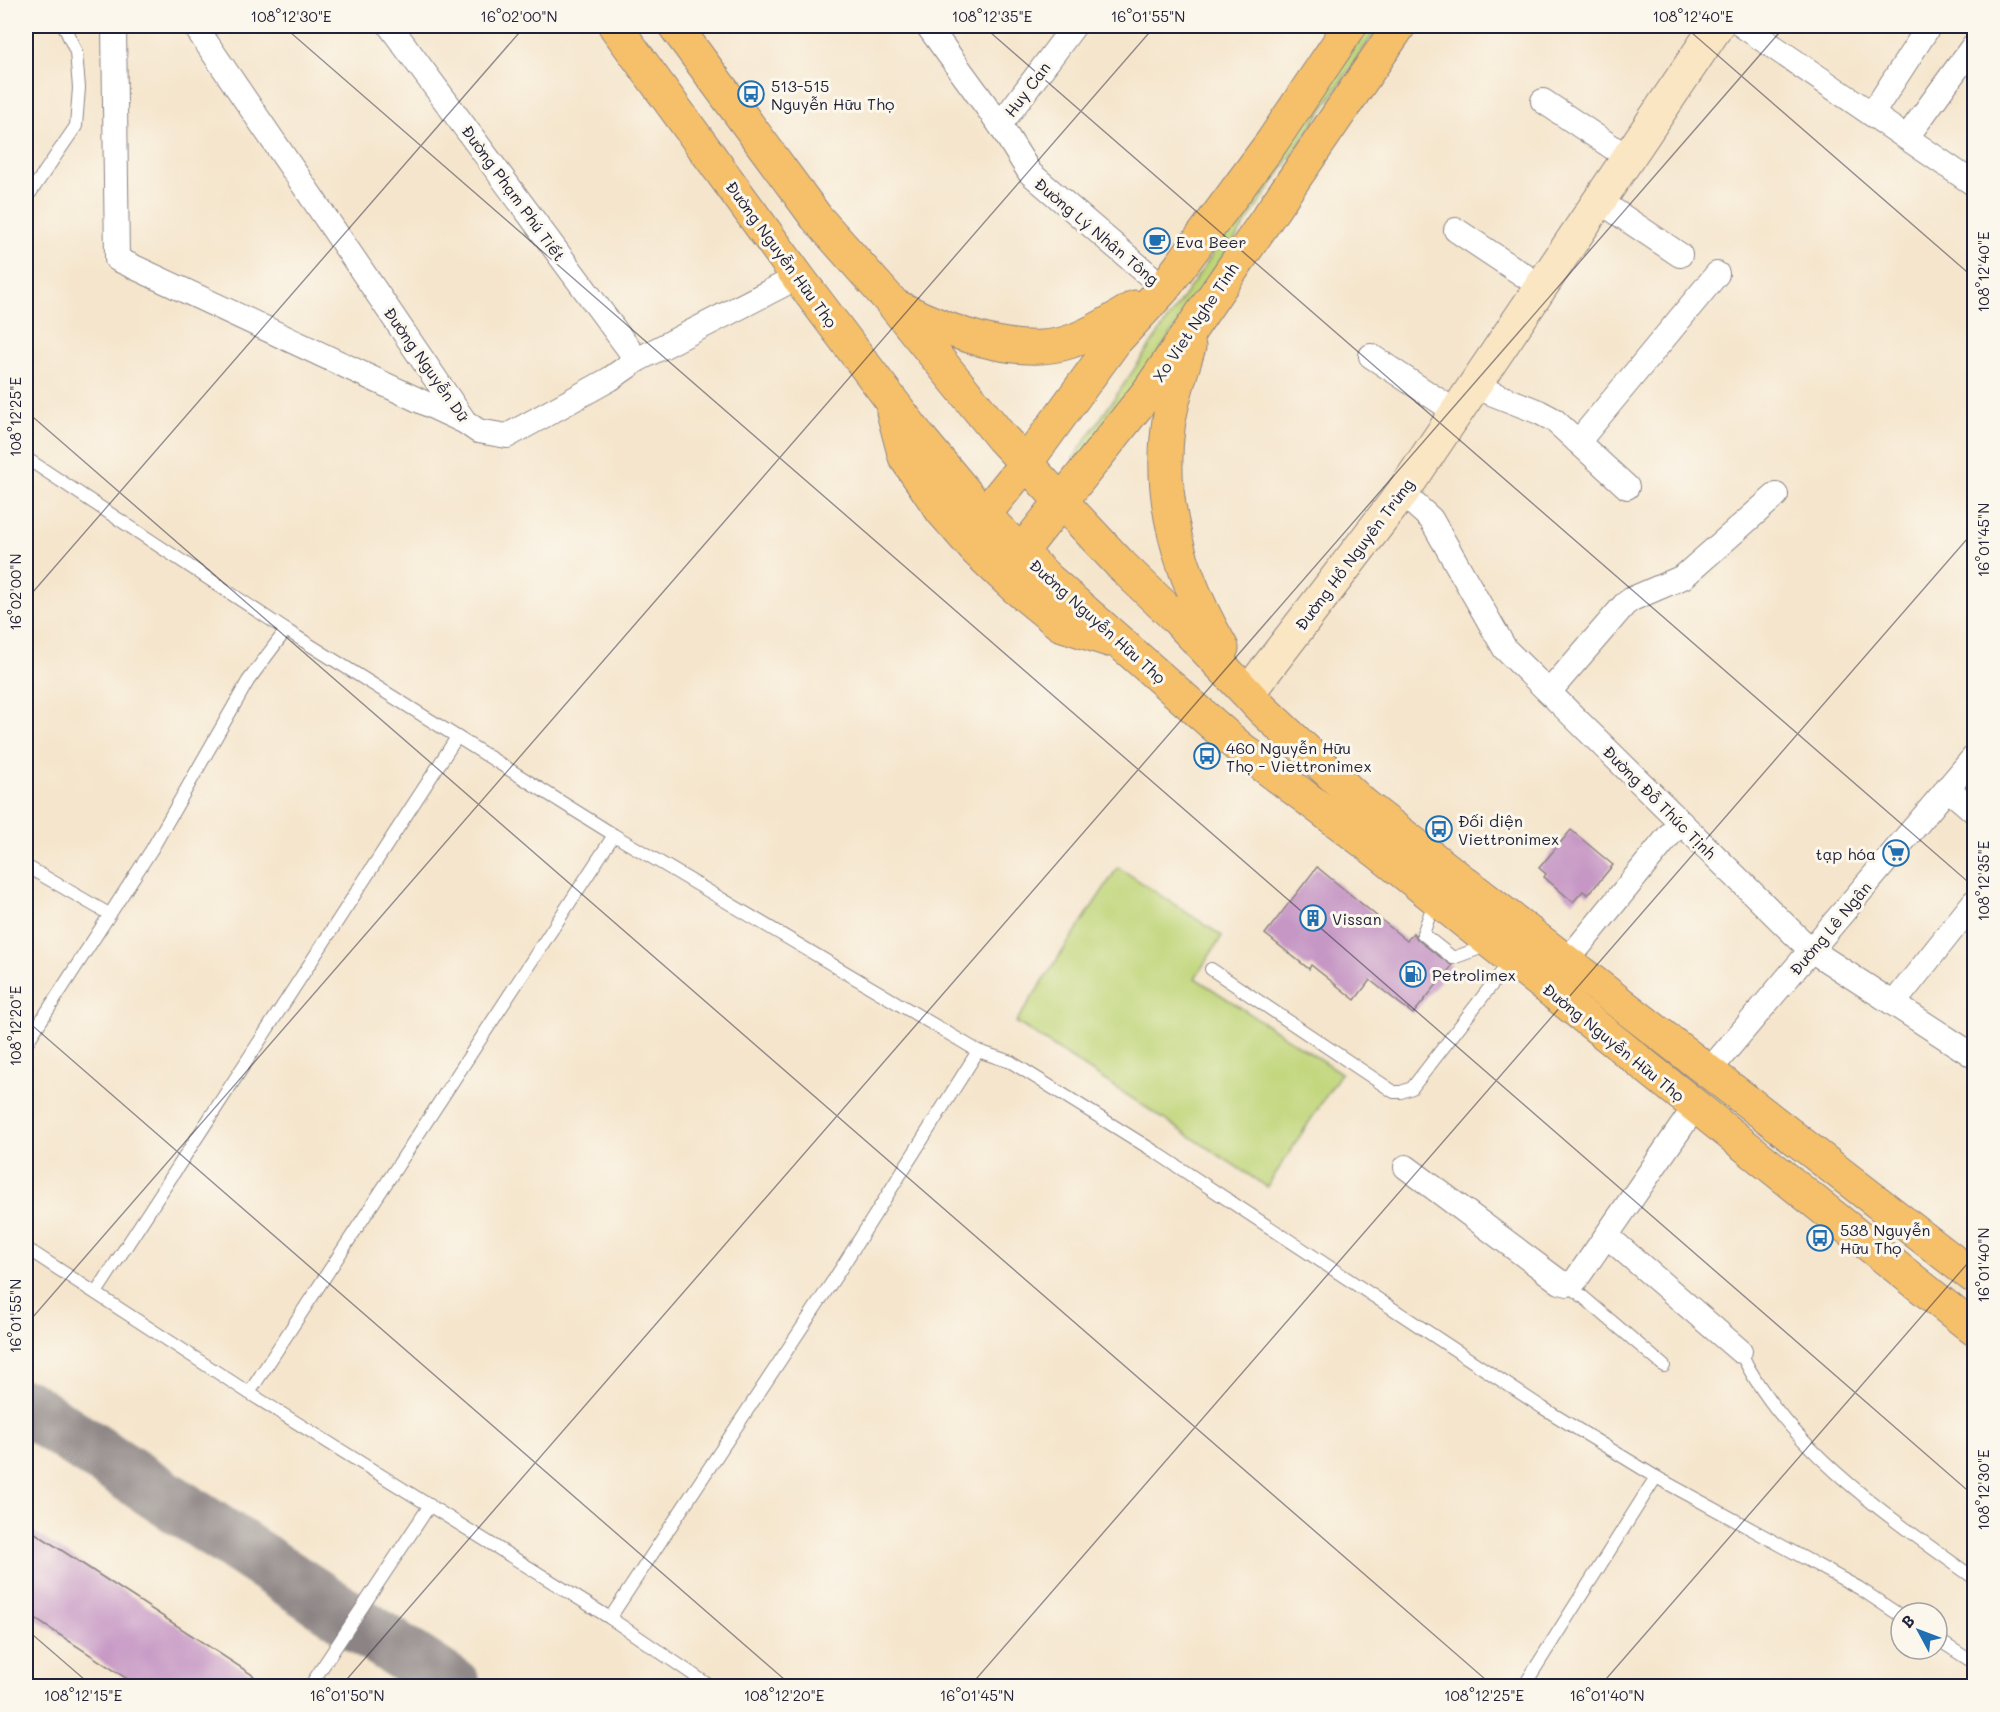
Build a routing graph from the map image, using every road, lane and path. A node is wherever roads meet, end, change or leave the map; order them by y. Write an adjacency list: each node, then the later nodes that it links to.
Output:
1 (64, 26): 21 (lane)
2 (114, 26): 35 (street)
3 (195, 26): 35 (street, Đường Nguyễn Dữ)
4 (390, 26): 32 (street, Đường Phạm Phú Tiết)
5 (615, 26): 26 (main road, Đường Nguyễn Hữu Thọ)
6 (675, 26): 29 (main road, Đường Nguyễn Hữu Thọ)
7 (928, 26): 17 (street, Đường Lý Nhân Tông)
8 (1074, 26): 17 (street, Huy Can)
9 (1350, 26): 28 (main road)
10 (1399, 26): 30 (main road, Xo Viet Nghe Tinh)
11 (1717, 26): 19 (street, Đường Hồ Nguyên Trừng)
12 (1743, 26): 16 (street)
13 (1929, 26): 16 (street)
14 (1974, 45): 18 (street)
15 (1543, 101): 19 (street)
16 (1872, 114): 18 (street)
17 (1000, 125): 28 (street, Đường Lý Nhân Tông)
18 (1906, 138): 20 (street)
19 (1627, 157): 22 (street, Đường Hồ Nguyên Trừng)
20 (1974, 184)
21 (26, 199)
22 (1598, 200): 24 (street); 27 (street, Đường Hồ Nguyên Trừng)
23 (1456, 230): 27 (street)
24 (1680, 255)
25 (1717, 274): 36 (street)
26 (798, 277): 32 (street, Đường Nguyễn Dữ); 33 (main road, Đường Nguyễn Hữu Thọ)
27 (1540, 286): 34 (street, Đường Hồ Nguyên Trừng)
28 (1164, 288): 29 (main road); 38 (main road)
29 (894, 305): 38 (main road, Đường Nguyễn Hữu Thọ)
30 (1197, 318): 42 (main road, Xo Viet Nghe Tinh); 48 (main road)
31 (1371, 356): 34 (street)
32 (637, 360): 35 (street, Đường Nguyễn Dữ)
33 (889, 396): 43 (main road, Đường Nguyễn Hữu Thọ); 46 (main road)
34 (1465, 399): 36 (street); 40 (street, Đường Hồ Nguyên Trừng)
35 (465, 422)
36 (1578, 442): 39 (street)
37 (26, 458): 45 (lane)
38 (1026, 464): 42 (main road, Đường Nguyễn Hữu Thọ); 43 (main road)
39 (1627, 487)
40 (1402, 493): 47 (street, Đường Đỗ Thúc Tịnh); 48 (street, Đường Hồ Nguyên Trừng)
41 (1776, 495): 47 (street)
42 (1061, 502): 44 (main road, Xo Viet Nghe Tinh); 48 (main road, Đường Nguyễn Hữu Thọ)
43 (984, 515): 44 (main road, Đường Nguyễn Hữu Thọ)
44 (1021, 552): 46 (main road, Đường Nguyễn Hữu Thọ)
45 (286, 630): 49 (lane); 57 (lane)
46 (1120, 643): 59 (main road, Đường Nguyễn Hữu Thọ)
47 (1549, 692): 53 (street, Đường Đỗ Thúc Tịnh)
48 (1248, 693): 60 (main road, Đường Nguyễn Hữu Thọ)
49 (457, 737): 54 (lane); 73 (lane)
50 (1974, 757): 51 (street, Đường Lê Ngân)
51 (1947, 788): 52 (street); 58 (street, Đường Lê Ngân)
52 (1974, 811)
53 (1680, 822): 58 (street, Đường Đỗ Thúc Tịnh); 60 (street, Đường Nguyễn Hữu Thọ)
54 (614, 835): 64 (lane); 77 (lane)
55 (26, 866): 57 (lane)
56 (1974, 902): 62 (street)
57 (110, 914): 63 (lane)
58 (1810, 950): 62 (street, Đường Đỗ Thúc Tịnh); 66 (street, Đường Lê Ngân)
59 (1501, 952): 61 (lane); 67 (main road, Đường Nguyễn Hữu Thọ)
60 (1567, 962): 66 (main road, Đường Nguyễn Hữu Thọ)
61 (1211, 969)
62 (1894, 1003): 65 (street, Đường Đỗ Thúc Tịnh)
63 (26, 1044)
64 (978, 1051): 78 (lane); 82 (lane)
65 (1974, 1056)
66 (1708, 1072): 71 (main road, Đường Nguyễn Hữu Thọ)
67 (1695, 1107): 69 (street, Đường Nguyễn Hữu Thọ); 74 (main road, Đường Nguyễn Hữu Thọ)
68 (1406, 1167): 72 (street)
69 (1607, 1236): 72 (street, Đường Nguyễn Hữu Thọ); 75 (street)
70 (26, 1248): 73 (lane)
71 (1974, 1277)
72 (1568, 1284): 76 (lane)
73 (96, 1293): 77 (lane)
74 (1974, 1329)
75 (1740, 1351): 80 (lane)
76 (1664, 1366)
77 (249, 1393): 79 (lane)
78 (1656, 1477): 81 (lane); 87 (lane)
79 (430, 1505): 82 (lane); 85 (lane)
80 (1974, 1578)
81 (1889, 1608)
82 (610, 1618): 86 (lane)
83 (1949, 1647): 84 (lane)
84 (1974, 1663)
85 (310, 1686)
86 (710, 1686)
87 (1524, 1686)

